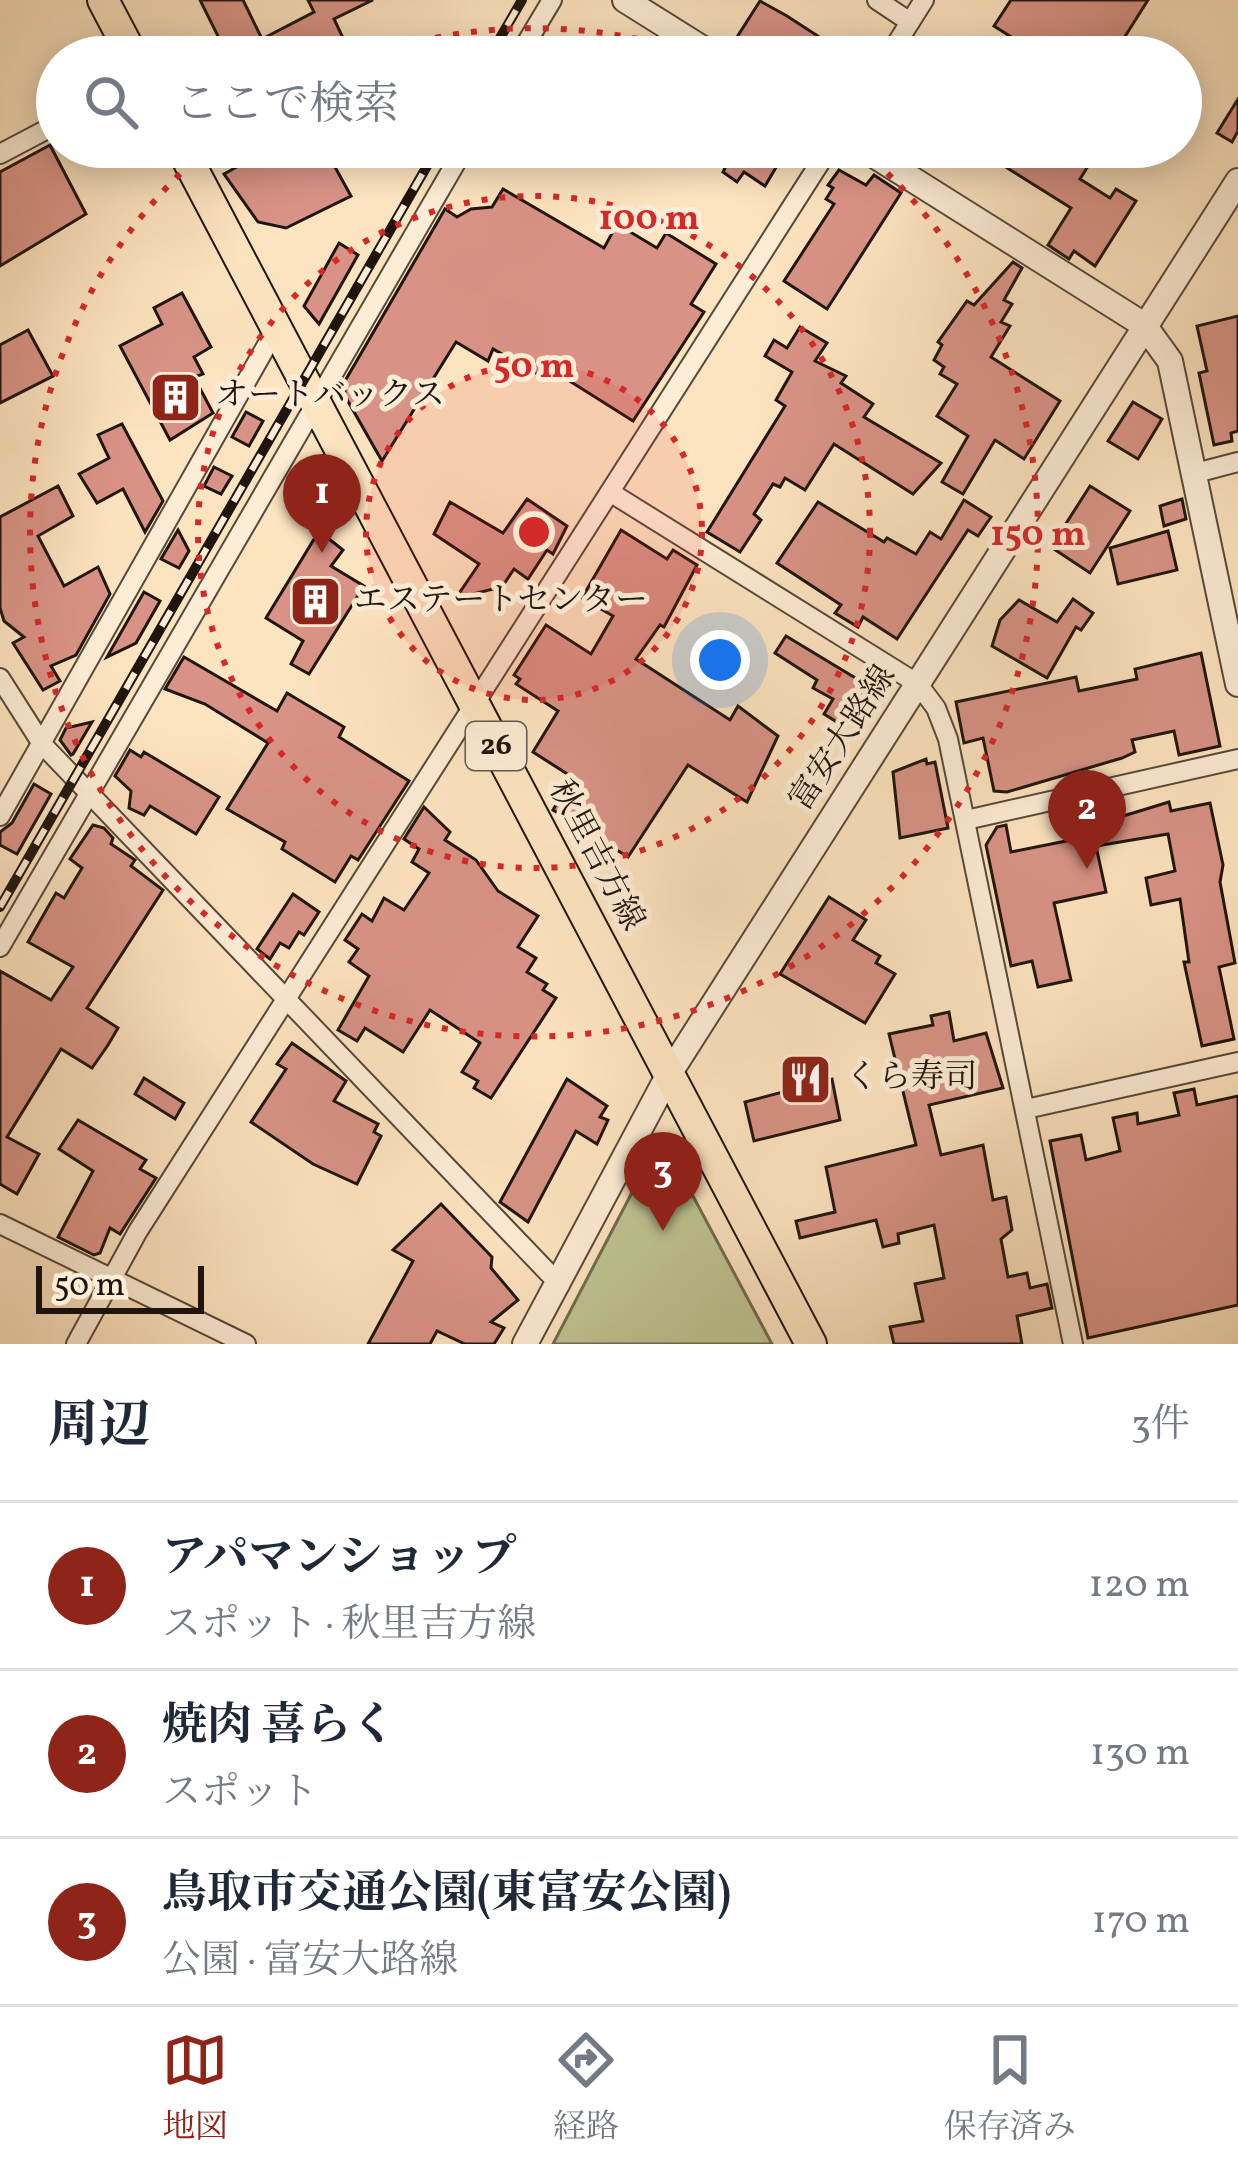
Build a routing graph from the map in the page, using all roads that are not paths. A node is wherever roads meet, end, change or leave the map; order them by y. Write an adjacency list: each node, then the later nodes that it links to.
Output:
1 (103, 0): 7 (main road)
2 (552, 0): 8 (street)
3 (625, 0): 9 (street)
4 (877, 0): 6 (street)
5 (924, 0): 6 (street)
6 (910, 22): 10 (street)
7 (122, 36)
8 (531, 36)
9 (682, 36)
10 (901, 36)
11 (36, 135): 12 (street)
12 (0, 154)
13 (192, 168): 19 (main road, 秋里吉方線 / 26)
14 (453, 168): 20 (street)
15 (817, 168): 23 (street)
16 (894, 168): 18 (street)
17 (1238, 181): 18 (street, 富安大路線)
18 (1144, 325): 22 (street); 25 (street, 富安大路線)
19 (276, 329): 20 (main road, 秋里吉方線 / 26); 28 (street)
20 (314, 401): 27 (main road, 秋里吉方線 / 26); 30 (street)
21 (1238, 462): 22 (street)
22 (1192, 474): 26 (street)
23 (613, 494): 25 (street); 27 (street)
24 (0, 678): 28 (street)
25 (918, 684): 32 (street); 36 (street, 富安大路線)
26 (1238, 684)
27 (476, 707): 34 (street); 36 (main road, 秋里吉方線 / 26)
28 (42, 744): 30 (street); 31 (street)
29 (1238, 759): 32 (street)
30 (91, 794): 33 (street); 34 (street)
31 (0, 816)
32 (966, 820): 37 (street)
33 (0, 947)
34 (287, 1001): 39 (street); 40 (street)
35 (1238, 1062): 37 (street)
36 (669, 1073): 40 (street, 富安大路線); 44 (main road, 秋里吉方線 / 26)
37 (1026, 1108): 45 (street)
38 (0, 1224): 39 (street)
39 (110, 1277): 41 (street); 42 (street)
40 (560, 1285): 43 (street, 富安大路線)
41 (76, 1344)
42 (246, 1344)
43 (525, 1344)
44 (811, 1344)
45 (1073, 1344)

